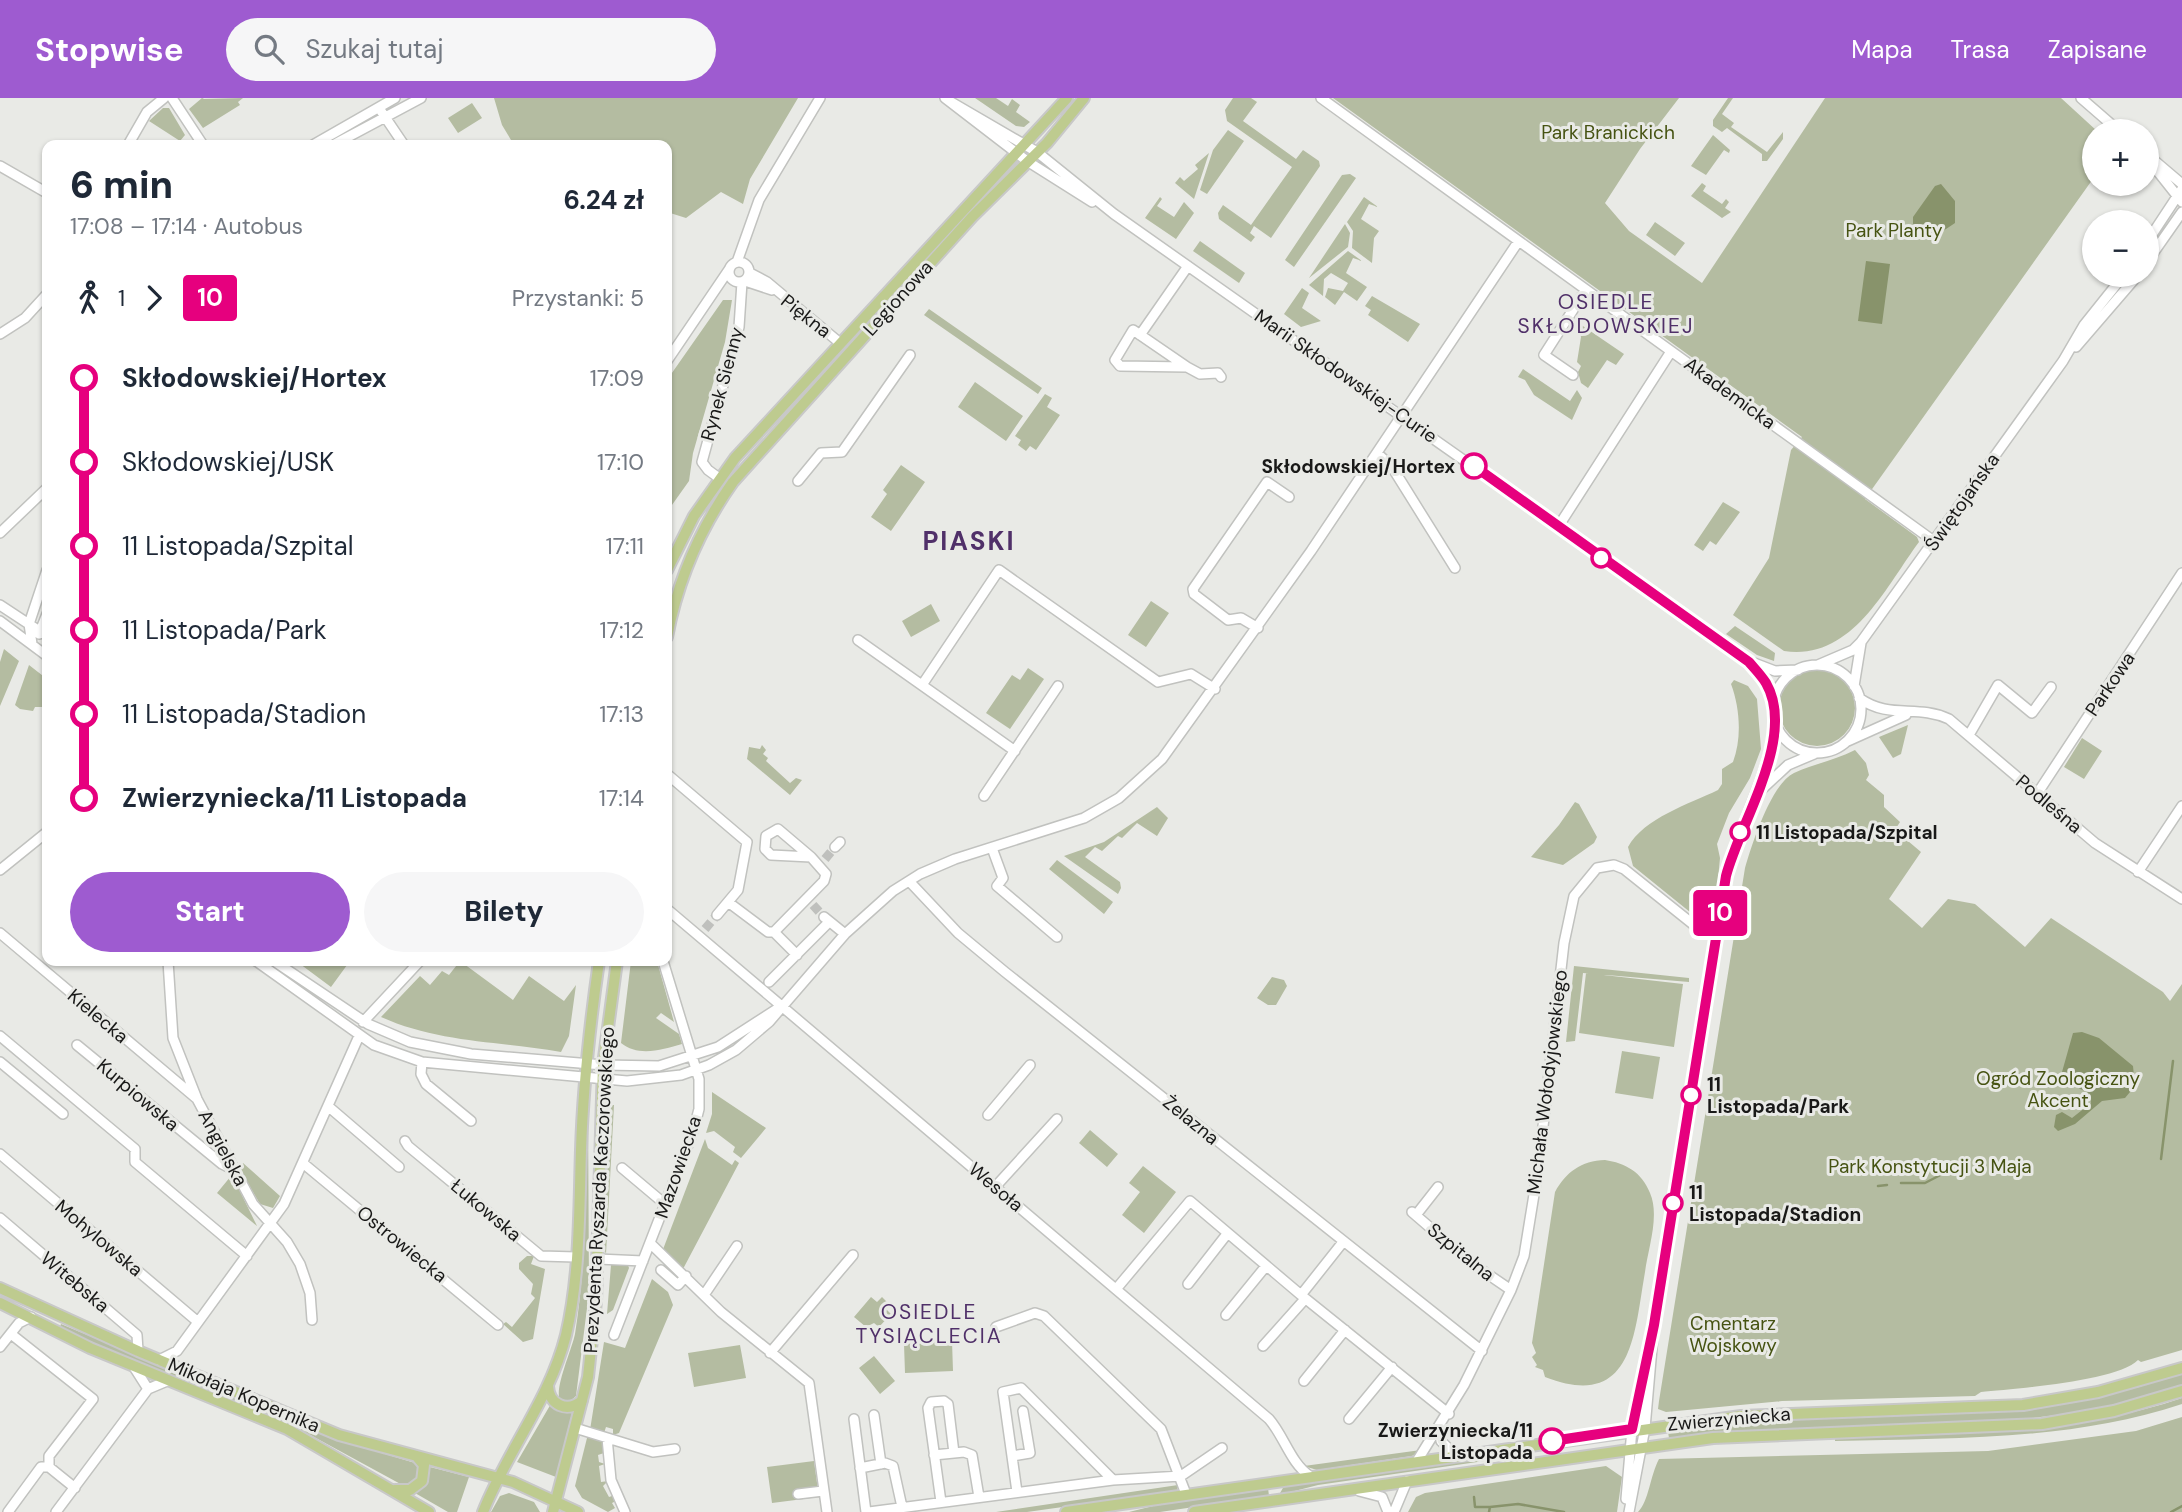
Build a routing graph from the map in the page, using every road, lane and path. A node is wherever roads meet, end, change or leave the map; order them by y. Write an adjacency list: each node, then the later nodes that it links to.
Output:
1 (164, 98): 14 (street)
2 (172, 98): 15 (street)
3 (395, 98): 11 (street)
4 (421, 98): 12 (street)
5 (820, 98): 36 (street)
6 (1067, 98): 19 (main road, Legionowa)
7 (1084, 98): 21 (main road, Legionowa)
8 (1321, 98): 34 (street, Akademicka)
9 (2081, 98): 13 (street)
10 (948, 100): 19 (street, Marii Skłodowskiej-Curie); 20 (street, Marii Skłodowskiej-Curie)
11 (378, 107): 12 (street); 16 (street)
12 (384, 116): 17 (street); 18 (street)
13 (2105, 119)
14 (131, 140)
15 (201, 140)
16 (322, 140)
17 (342, 140)
18 (401, 140)
19 (1023, 143): 20 (main road, Legionowa); 21 (street, Marii Skłodowskiej-Curie)
20 (1015, 152): 22 (street, Marii Skłodowskiej-Curie); 46 (main road, Legionowa)
21 (1037, 152): 22 (main road, Legionowa); 30 (street, Marii Skłodowskiej-Curie)
22 (1027, 161): 30 (street, Marii Skłodowskiej-Curie); 55 (main road, Legionowa)
23 (0, 166): 27 (street)
24 (2159, 166): 26 (street)
25 (2159, 171): 28 (street)
26 (2182, 184)
27 (42, 190)
28 (2181, 196): 31 (street)
29 (2182, 212): 33 (street)
30 (1114, 214): 37 (street, Marii Skłodowskiej-Curie)
31 (2159, 226)
32 (2182, 228): 33 (street)
33 (2169, 231): 35 (street)
34 (1518, 242): 41 (street, Akademicka); 56 (street)
35 (2159, 245)
36 (733, 265): 38 (street); 38 (street); 42 (street)
37 (1188, 267): 45 (street); 56 (street, Marii Skłodowskiej-Curie)
38 (742, 279): 42 (street); 46 (street, Piękna); 58 (street, Rynek Sienny)
39 (2114, 287): 50 (street, Świętojańska)
40 (2128, 287): 50 (street, Świętojańska)
41 (1585, 291): 47 (street, Akademicka); 52 (street)
42 (712, 294): 48 (street)
43 (42, 299): 44 (street)
44 (0, 334)
45 (1140, 335): 51 (street); 51 (street)
46 (840, 343): 54 (main road, Legionowa)
47 (1670, 353): 62 (street); 64 (street, Akademicka)
48 (672, 354)
49 (910, 355): 59 (street)
50 (2063, 361): 64 (street, Świętojańska)
51 (1187, 367): 53 (street)
52 (1573, 375)
53 (1221, 377)
54 (785, 401): 55 (main road); 58 (main road, Legionowa)
55 (796, 410): 69 (main road, Legionowa)
56 (1403, 415): 57 (street); 62 (street, Marii Skłodowskiej-Curie)
57 (1377, 453): 66 (street); 75 (street)
58 (719, 478): 65 (main road)
59 (798, 481)
60 (42, 493): 63 (street)
61 (1289, 497): 75 (street)
62 (1558, 527): 82 (street, Marii Skłodowskiej-Curie)
63 (0, 533)
64 (1935, 541): 79 (street, Świętojańska)
65 (672, 560)
66 (1455, 568)
67 (2182, 573): 99 (street, Parkowa)
68 (672, 579): 69 (main road)
69 (680, 581): 72 (main road)
70 (42, 586): 74 (street)
71 (0, 606): 74 (street)
72 (672, 614)
73 (0, 621): 80 (street)
74 (29, 624): 76 (street); 80 (street)
75 (1258, 628): 89 (street)
76 (42, 633)
77 (42, 636): 80 (street)
78 (858, 640): 85 (street)
79 (1861, 642): 83 (street, Świętojańska); 87 (street, Świętojańska)
80 (32, 644): 81 (street)
81 (42, 652)
82 (1749, 662): 84 (street, Marii Skłodowskiej-Curie); 91 (street, Marii Skłodowskiej-Curie)
83 (1818, 666): 84 (street); 87 (street)
84 (1797, 670): 91 (street)
85 (922, 685): 89 (street); 96 (street)
86 (1058, 686): 96 (street)
87 (1854, 686): 90 (street)
88 (2051, 687): 94 (street)
89 (1215, 689): 104 (street)
90 (1859, 698): 92 (street, Podleśna); 95 (street)
91 (1773, 703): 93 (street)
92 (1918, 711): 94 (street, Podleśna); 95 (street)
93 (1775, 724): 97 (street); 100 (street)
94 (1969, 735): 99 (street, Podleśna)
95 (1847, 741): 97 (street)
96 (1015, 751): 101 (street)
97 (1815, 753): 100 (street)
98 (672, 778): 109 (street)
99 (2037, 794): 107 (street, Podleśna)
100 (1757, 795): 116 (street)
101 (984, 796)
102 (2182, 806): 107 (street)
103 (42, 836): 106 (street)
104 (992, 848): 108 (street); 117 (street)
105 (811, 857): 105 (street); 113 (street)
106 (0, 870)
107 (2138, 872): 110 (street, Podleśna)
108 (909, 881): 115 (street); 162 (street, Żelazna)
109 (728, 898): 112 (street); 113 (street)
110 (2182, 900)
111 (672, 912): 127 (street, Wesoła)
112 (717, 915)
113 (774, 932): 118 (street)
114 (0, 933): 144 (street, Kielecka)
115 (845, 934): 118 (street); 127 (street)
116 (1716, 935): 176 (street, Michała Wołodyjowskiego); 188 (street)
117 (1057, 937)
118 (797, 955): 126 (street)
119 (168, 966): 144 (street, Angielska)
120 (263, 966): 130 (street)
121 (281, 966): 128 (street)
122 (416, 966): 128 (street)
123 (598, 966): 137 (main road, Prezydenta Ryszarda Kaczorowskiego)
124 (616, 966): 138 (main road, Prezydenta Ryszarda Kaczorowskiego)
125 (664, 966): 134 (street)
126 (769, 982)
127 (782, 1006): 134 (street); 140 (street); 156 (street, Wesoła)
128 (365, 1023): 132 (street); 133 (street)
129 (0, 1036): 166 (street)
130 (359, 1036): 132 (street); 145 (street)
131 (77, 1045): 155 (street, Kurpiowska)
132 (374, 1045): 136 (street)
133 (517, 1058): 137 (street); 141 (street)
134 (692, 1058): 138 (street); 140 (street, Mazowiecka)
135 (0, 1062): 146 (street)
136 (422, 1062): 141 (street); 149 (street)
137 (585, 1063): 138 (street); 142 (main road, Prezydenta Ryszarda Kaczorowskiego)
138 (603, 1065): 143 (main road, Prezydenta Ryszarda Kaczorowskiego)
139 (1030, 1065): 147 (street)
140 (696, 1070): 143 (street); 158 (street, Mazowiecka)
141 (514, 1072): 142 (street)
142 (584, 1078): 143 (street); 167 (main road, Prezydenta Ryszarda Kaczorowskiego)
143 (602, 1080): 168 (main road, Prezydenta Ryszarda Kaczorowskiego)
144 (197, 1099): 155 (street, Angielska)
145 (329, 1107): 152 (street); 153 (street)
146 (63, 1114)
147 (988, 1115)
148 (1057, 1119): 156 (street)
149 (471, 1121)
150 (405, 1140): 167 (street, Łukowska)
151 (0, 1154): 185 (street, Mohylowska)
152 (304, 1164): 160 (street); 187 (street, Ostrowiecka)
153 (399, 1167)
154 (622, 1168): 158 (street)
155 (234, 1170): 160 (street, Angielska)
156 (996, 1186): 175 (street, Wesoła)
157 (1438, 1187): 176 (street, Szpitalna)
158 (666, 1205): 163 (street, Mazowiecka)
159 (0, 1218): 196 (street, Witebska)
160 (271, 1225): 166 (street); 184 (street, Angielska)
161 (1227, 1234): 170 (street); 173 (street); 175 (street)
162 (1343, 1242): 178 (street); 198 (street, Żelazna)
163 (651, 1244): 169 (street, Mazowiecka); 172 (street)
164 (737, 1246): 177 (street)
165 (853, 1255): 199 (street)
166 (247, 1256): 185 (street)
167 (576, 1258): 207 (main road, Prezydenta Ryszarda Kaczorowskiego)
168 (598, 1259): 169 (street); 210 (main road, Prezydenta Ryszarda Kaczorowskiego)
169 (643, 1261): 193 (street, Mazowiecka)
170 (1266, 1266): 178 (street); 181 (street)
171 (661, 1270): 172 (street)
172 (686, 1276): 177 (street)
173 (1188, 1284)
174 (0, 1288): 183 (main road, Mikołaja Kopernika)
175 (1117, 1288): 239 (street, Wesoła)
176 (1511, 1290): 198 (street, Michała Wołodyjowskiego)
177 (704, 1295): 199 (street)
178 (1303, 1297): 190 (street); 194 (street)
179 (0, 1303): 180 (main road, Mikołaja Kopernika)
180 (13, 1308): 182 (main road, Mikołaja Kopernika); 186 (street)
181 (1226, 1315)
182 (31, 1317): 186 (street); 191 (main road, Mikołaja Kopernika)
183 (71, 1319): 191 (main road); 196 (main road, Mikołaja Kopernika)
184 (312, 1320)
185 (198, 1322): 197 (street)
186 (19, 1323): 192 (street)
187 (498, 1325)
188 (1654, 1325): 217 (street); 219 (street)
189 (996, 1327): 238 (street)
190 (1345, 1330): 202 (street); 206 (street)
191 (59, 1332): 201 (main road, Mikołaja Kopernika)
192 (11, 1334): 195 (street); 235 (street)
193 (614, 1335)
194 (1263, 1346)
195 (0, 1347)
196 (138, 1351): 200 (main road, Mikołaja Kopernika)
197 (177, 1351): 200 (street); 204 (street)
198 (1482, 1351): 212 (street, Michała Wołodyjowskiego)
199 (770, 1353): 246 (street)
200 (159, 1360): 204 (main road, Mikołaja Kopernika)
201 (134, 1366): 205 (main road, Mikołaja Kopernika); 208 (street)
202 (1392, 1367): 212 (street); 215 (street)
203 (2182, 1368): 217 (main road, Zwierzyniecka)
204 (182, 1369): 231 (main road, Mikołaja Kopernika)
205 (167, 1381): 208 (street); 244 (main road, Mikołaja Kopernika)
206 (1304, 1381)
207 (548, 1386): 210 (main road); 240 (main road, Prezydenta Ryszarda Kaczorowskiego)
208 (148, 1389): 243 (street)
209 (2182, 1391): 221 (main road, Zwierzyniecka)
210 (582, 1401): 218 (main road, Prezydenta Ryszarda Kaczorowskiego)
211 (1023, 1411): 230 (street)
212 (1449, 1414): 216 (street, Michała Wołodyjowskiego)
213 (874, 1415): 233 (street)
214 (854, 1419): 237 (street)
215 (1349, 1419)
216 (1440, 1427): 229 (street); 232 (street, Michała Wołodyjowskiego)
217 (1644, 1428): 219 (main road, Zwierzyniecka); 221 (street)
218 (575, 1429): 220 (street); 252 (main road, Prezydenta Ryszarda Kaczorowskiego)
219 (1632, 1429): 223 (main road, Zwierzyniecka); 224 (street)
220 (607, 1438): 225 (street); 260 (street)
221 (1642, 1447): 224 (main road, Zwierzyniecka); 267 (street)
222 (1222, 1448): 238 (street)
223 (1502, 1448): 229 (main road, Zwierzyniecka); 236 (main road)
224 (1629, 1448): 226 (main road, Zwierzyniecka); 234 (street)
225 (675, 1449)
226 (1604, 1452): 234 (street); 236 (main road, Zwierzyniecka)
227 (954, 1453): 228 (street); 228 (street); 250 (street)
228 (934, 1455): 251 (street)
229 (1455, 1455): 232 (main road, Zwierzyniecka)
230 (1012, 1456): 241 (street); 247 (street)
231 (418, 1458): 240 (main road, Mikołaja Kopernika); 244 (main road)
232 (1417, 1461): 239 (main road, Zwierzyniecka)
233 (881, 1464): 237 (street); 253 (street)
234 (1628, 1466): 267 (street)
235 (49, 1467): 243 (street); 255 (street)
236 (1502, 1467): 242 (main road, Zwierzyniecka)
237 (860, 1468): 262 (street)
238 (1181, 1476): 241 (street); 249 (street)
239 (1310, 1476): 249 (main road, Zwierzyniecka)
240 (496, 1478): 252 (main road, Mikołaja Kopernika); 258 (main road, Prezydenta Ryszarda Kaczorowskiego)
241 (1113, 1480): 247 (street)
242 (1407, 1481): 245 (main road, Zwierzyniecka); 266 (street)
243 (75, 1488): 256 (street)
244 (391, 1490): 257 (main road, Mikołaja Kopernika)
245 (1347, 1490): 264 (main road, Zwierzyniecka); 265 (street)
246 (823, 1491): 248 (street); 261 (street)
247 (1017, 1492): 250 (street)
248 (798, 1494)
249 (1186, 1494): 254 (main road, Zwierzyniecka)
250 (979, 1497): 251 (street)
251 (941, 1502): 253 (street)
252 (555, 1506): 259 (main road)
253 (902, 1507): 262 (street)
254 (1078, 1511): 263 (main road, Zwierzyniecka)
255 (8, 1512)
256 (57, 1512)
257 (429, 1512)
258 (483, 1512)
259 (578, 1512)
260 (625, 1512)
261 (827, 1512)
262 (867, 1512)
263 (1066, 1512)
264 (1194, 1512)
265 (1388, 1512)
266 (1394, 1512)
267 (1627, 1512)

